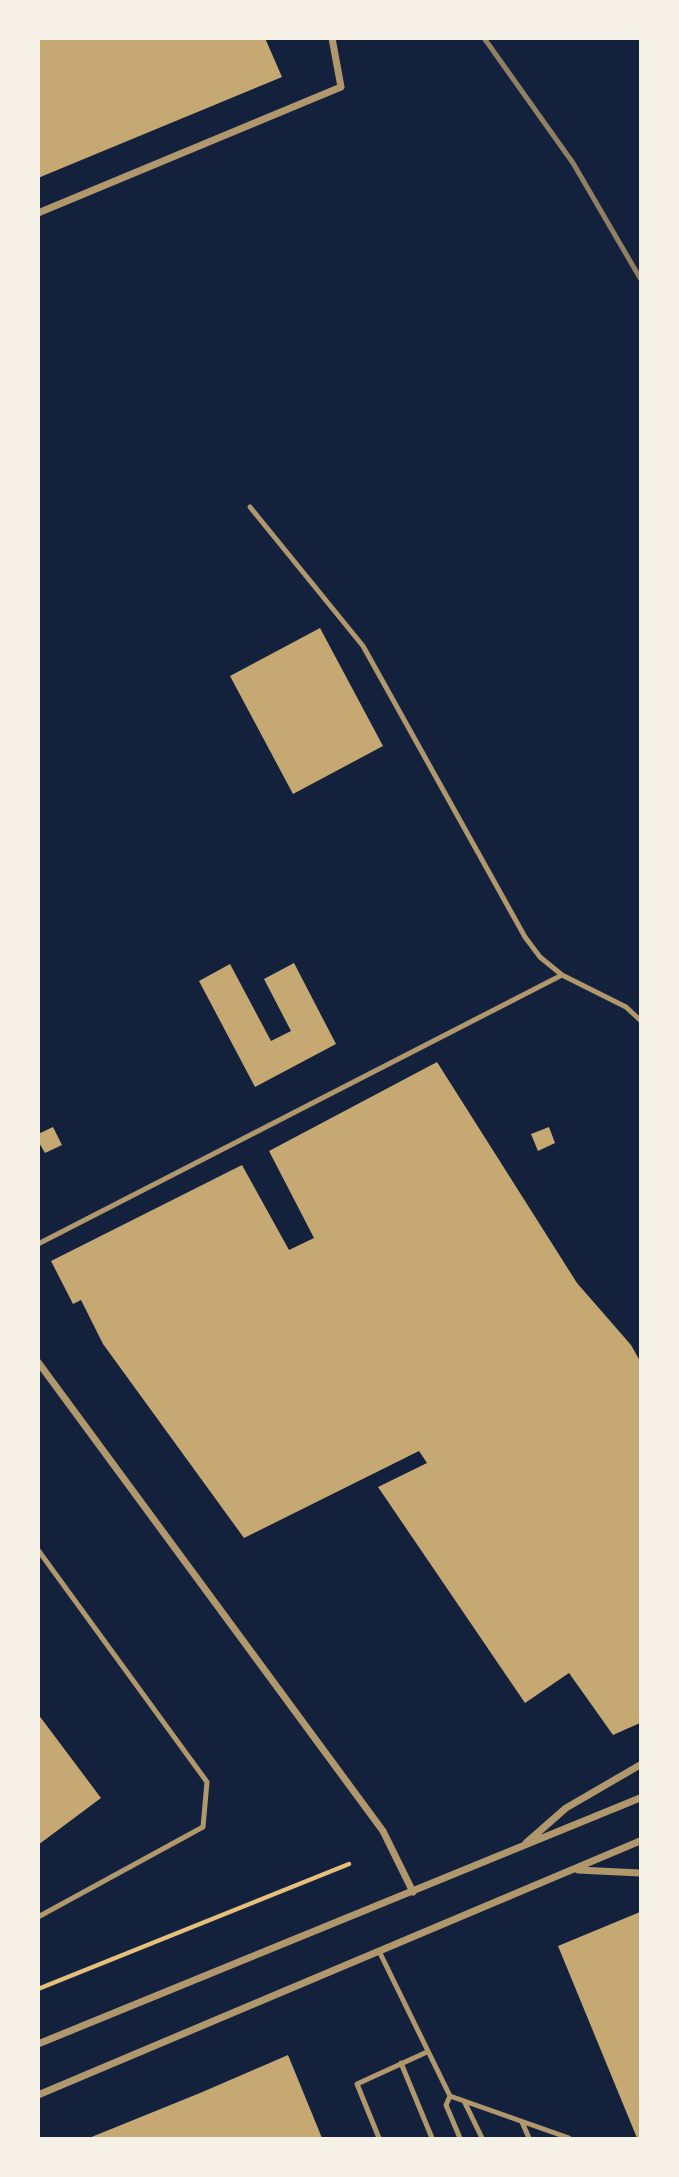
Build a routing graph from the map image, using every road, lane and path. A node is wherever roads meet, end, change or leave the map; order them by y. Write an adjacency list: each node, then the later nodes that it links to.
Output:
1 (331, 38): 2 (street)
2 (38, 213)
3 (250, 507): 4 (lane)
4 (562, 975): 5 (lane); 6 (lane)
5 (640, 1020)
6 (38, 1244)
7 (38, 1362): 16 (street)
8 (38, 1550): 17 (lane)
9 (640, 1765): 12 (street)
10 (640, 1798): 12 (street)
11 (640, 1840): 14 (street)
12 (519, 1849): 16 (street)
13 (349, 1864): 19 (path)
14 (573, 1870): 15 (street); 18 (street)
15 (640, 1873)
16 (413, 1892): 20 (street)
17 (38, 1917)
18 (379, 1951): 21 (lane); 23 (street)
19 (38, 1989)
20 (38, 2044)
21 (427, 2052): 22 (lane); 24 (lane)
22 (401, 2063): 28 (lane); 29 (lane)
23 (38, 2095)
24 (450, 2096): 25 (lane); 30 (lane)
25 (464, 2101): 26 (lane); 31 (lane)
26 (522, 2122): 27 (lane); 32 (lane)
27 (553, 2135): 33 (lane)
28 (379, 2138)
29 (432, 2138)
30 (460, 2138)
31 (482, 2138)
32 (529, 2138)
33 (569, 2138)

